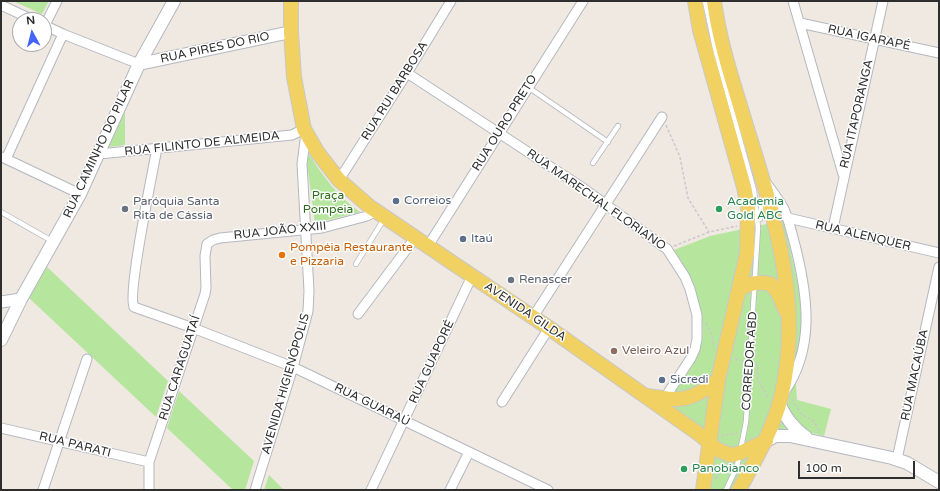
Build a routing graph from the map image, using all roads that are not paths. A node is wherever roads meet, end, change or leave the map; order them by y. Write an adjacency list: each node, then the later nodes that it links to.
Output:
1 (57, 1): 13 (street)
2 (174, 1): 20 (main road, RUA CAMINHO DO PILAR)
3 (291, 1): 16 (main road, AVENIDA HIGIENÓPOLIS)
4 (451, 1): 21 (street, RUA RUI BARBOSA)
5 (583, 1): 22 (street, RUA OURO PRETO)
6 (695, 1): 40 (main road)
7 (705, 1): 40 (lane, CORREDOR ABD)
8 (714, 1): 34 (main road)
9 (793, 1): 14 (street)
10 (883, 1): 18 (street, RUA ITAPORANGA)
11 (1, 5): 12 (street)
12 (16, 12)
13 (51, 12)
14 (800, 23): 18 (street, RUA IGARAPÉ); 32 (street)
15 (52, 29): 17 (street)
16 (291, 32): 20 (main road, RUA PIRES DO RIO); 25 (main road, AVENIDA HIGIENÓPOLIS)
17 (63, 34): 20 (street); 30 (street)
18 (874, 39): 19 (street, RUA IGARAPÉ); 32 (street, RUA ITAPORANGA)
19 (939, 53)
20 (139, 64): 29 (main road, RUA CAMINHO DO PILAR)
21 (407, 73): 26 (street, RUA MARECHAL FLORIANO); 33 (street, RUA RUI BARBOSA)
22 (528, 87): 26 (street, RUA OURO PRETO); 27 (lane)
23 (662, 117): 36 (street)
24 (618, 126): 27 (lane)
25 (305, 131): 28 (street, RUA FILINTO DE ALMEIDA); 33 (main road, AVENIDA GILDA); 42 (street, AVENIDA HIGIENÓPOLIS)
26 (499, 132): 36 (street, RUA MARECHAL FLORIANO); 46 (street, RUA OURO PRETO)
27 (608, 142): 31 (lane)
28 (157, 148): 29 (street, RUA FILINTO DE ALMEIDA); 58 (street, RUA GUARAÚ)
29 (99, 154): 35 (main road, RUA CAMINHO DO PILAR)
30 (4, 158): 35 (street)
31 (593, 163)
32 (844, 176): 41 (street, RUA ITAPORANGA)
33 (339, 180): 38 (main road, AVENIDA GILDA)
34 (762, 180): 39 (street); 40 (lane, CORREDOR ABD); 57 (main road)
35 (80, 194): 44 (main road, RUA CAMINHO DO PILAR)
36 (606, 205): 56 (street); 65 (street, RUA MARECHAL FLORIANO)
37 (1, 212): 44 (lane)
38 (381, 214): 42 (street, RUA JOÃO XXIII); 43 (main road, AVENIDA GILDA); 48 (lane)
39 (788, 218): 41 (street, RUA ALENQUER); 66 (street)
40 (753, 226): 51 (lane, CORREDOR ABD); 52 (main road)
41 (833, 228): 47 (street, RUA ALENQUER)
42 (305, 231): 45 (street, RUA JOÃO XXIII); 62 (street, AVENIDA HIGIENÓPOLIS)
43 (416, 238): 46 (main road, AVENIDA GILDA); 55 (street)
44 (53, 242): 53 (main road, RUA CAMINHO DO PILAR)
45 (207, 244): 58 (street, RUA CARAGUATAÍ)
46 (428, 246): 50 (main road, AVENIDA GILDA)
47 (939, 253)
48 (356, 264)
49 (939, 267): 76 (street, RUA MACAÚBA)
50 (472, 276): 56 (main road, AVENIDA GILDA); 68 (street, RUA GUAPORÉ)
51 (756, 282): 52 (main road); 57 (main road); 75 (lane, CORREDOR ABD)
52 (739, 290): 63 (main road)
53 (21, 299): 54 (street); 60 (main road, RUA CAMINHO DO PILAR)
54 (1, 302)
55 (358, 314)
56 (534, 317): 59 (main road, AVENIDA GILDA)
57 (789, 319): 66 (main road)
58 (193, 328): 62 (street, RUA GUARAÚ); 77 (street, RUA CARAGUATAÍ)
59 (549, 328): 64 (main road, AVENIDA GILDA); 67 (street)
60 (1, 340)
61 (87, 359): 73 (street)
62 (293, 367): 68 (street, RUA GUARAÚ); 81 (street, AVENIDA HIGIENÓPOLIS)
63 (718, 380): 65 (main road); 72 (main road)
64 (645, 396): 65 (main road); 72 (main road, AVENIDA GILDA)
65 (664, 399)
66 (781, 400): 70 (main road); 71 (main road)
67 (502, 402)
68 (404, 421): 74 (street, RUA GUARAÚ); 82 (street, RUA GUAPORÉ)
69 (1, 428): 73 (street, RUA PARATI)
70 (766, 440): 71 (main road); 75 (main road, AVENIDA GILDA); 87 (main road)
71 (815, 440): 76 (main road)
72 (708, 441): 75 (main road, AVENIDA GILDA); 85 (main road)
73 (59, 442): 77 (street, RUA PARATI); 79 (street)
74 (469, 452): 83 (street); 84 (street, RUA GUARAÚ)
75 (740, 453): 86 (lane, CORREDOR ABD)
76 (897, 459): 78 (main road)
77 (149, 462): 80 (street, RUA CARAGUATAÍ)
78 (939, 482)
79 (43, 490)
80 (149, 490)
81 (255, 490)
82 (371, 490)
83 (450, 490)
84 (548, 490)
85 (703, 490)
86 (726, 490)
87 (739, 490)

